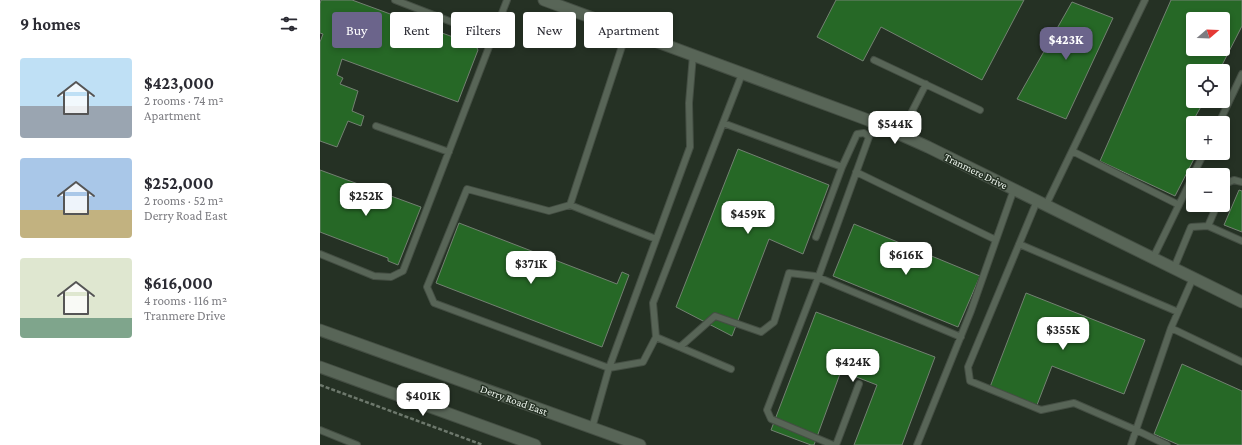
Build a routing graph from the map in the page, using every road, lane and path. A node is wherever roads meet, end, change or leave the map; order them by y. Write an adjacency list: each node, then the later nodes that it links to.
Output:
1 (395, 0): 7 (lane)
2 (507, 0): 5 (lane)
3 (544, 0): 6 (street, Tranmere Drive)
4 (1145, 0): 23 (lane)
5 (503, 12)
6 (584, 15)
7 (451, 22)
8 (489, 48): 24 (lane)
9 (621, 48): 32 (lane)
10 (673, 48): 11 (street, Tranmere Drive)
11 (693, 55): 13 (street, Tranmere Drive); 37 (lane)
12 (874, 60): 15 (lane)
13 (742, 74): 18 (street, Tranmere Drive); 19 (lane)
14 (1242, 74): 17 (lane)
15 (926, 84): 16 (lane); 22 (lane)
16 (980, 110)
17 (1222, 116)
18 (868, 120): 21 (lane); 22 (street, Tranmere Drive)
19 (723, 123): 25 (lane); 50 (lane)
20 (376, 126): 24 (lane)
21 (864, 133): 25 (lane); 26 (lane)
22 (900, 135): 29 (street, Tranmere Drive)
23 (1072, 151): 31 (lane); 33 (lane)
24 (449, 152): 41 (lane)
25 (842, 167): 36 (lane)
26 (856, 172): 38 (lane); 44 (lane)
27 (1230, 182): 28 (lane)
28 (1242, 182)
29 (1014, 189): 31 (street, Tranmere Drive); 38 (lane)
30 (1186, 190): 33 (lane)
31 (1041, 203): 40 (lane); 42 (street, Tranmere Drive)
32 (570, 205): 37 (lane); 55 (lane)
33 (1179, 205): 42 (lane)
34 (1214, 212): 35 (lane)
35 (1208, 226): 39 (lane); 43 (lane)
36 (816, 237)
37 (656, 239): 55 (lane)
38 (996, 240): 51 (lane)
39 (1242, 240)
40 (1019, 244): 47 (lane); 61 (lane)
41 (320, 254)
42 (1153, 258): 43 (street, Tranmere Drive)
43 (1174, 268): 45 (street, Tranmere Drive)
44 (818, 278): 51 (lane); 52 (lane); 66 (lane)
45 (1193, 278): 46 (street, Tranmere Drive); 47 (lane)
46 (1242, 302)
47 (1178, 312): 48 (lane)
48 (1171, 328): 53 (lane); 61 (lane)
49 (320, 330): 59 (street, Derry Road East)
50 (656, 337): 52 (lane); 55 (lane)
51 (961, 337): 68 (lane)
52 (680, 347): 56 (lane)
53 (1242, 362)
54 (320, 367): 64 (street)
55 (609, 368): 59 (lane)
56 (731, 369)
57 (859, 384): 67 (lane)
58 (320, 385): 63 (path)
59 (592, 428): 65 (street, Derry Road East)
60 (320, 430): 62 (lane)
61 (1136, 430): 69 (lane); 70 (lane)
62 (357, 445)
63 (483, 445)
64 (535, 445)
65 (640, 445)
66 (833, 445)
67 (836, 445)
68 (917, 445)
69 (1131, 445)
70 (1167, 445)

